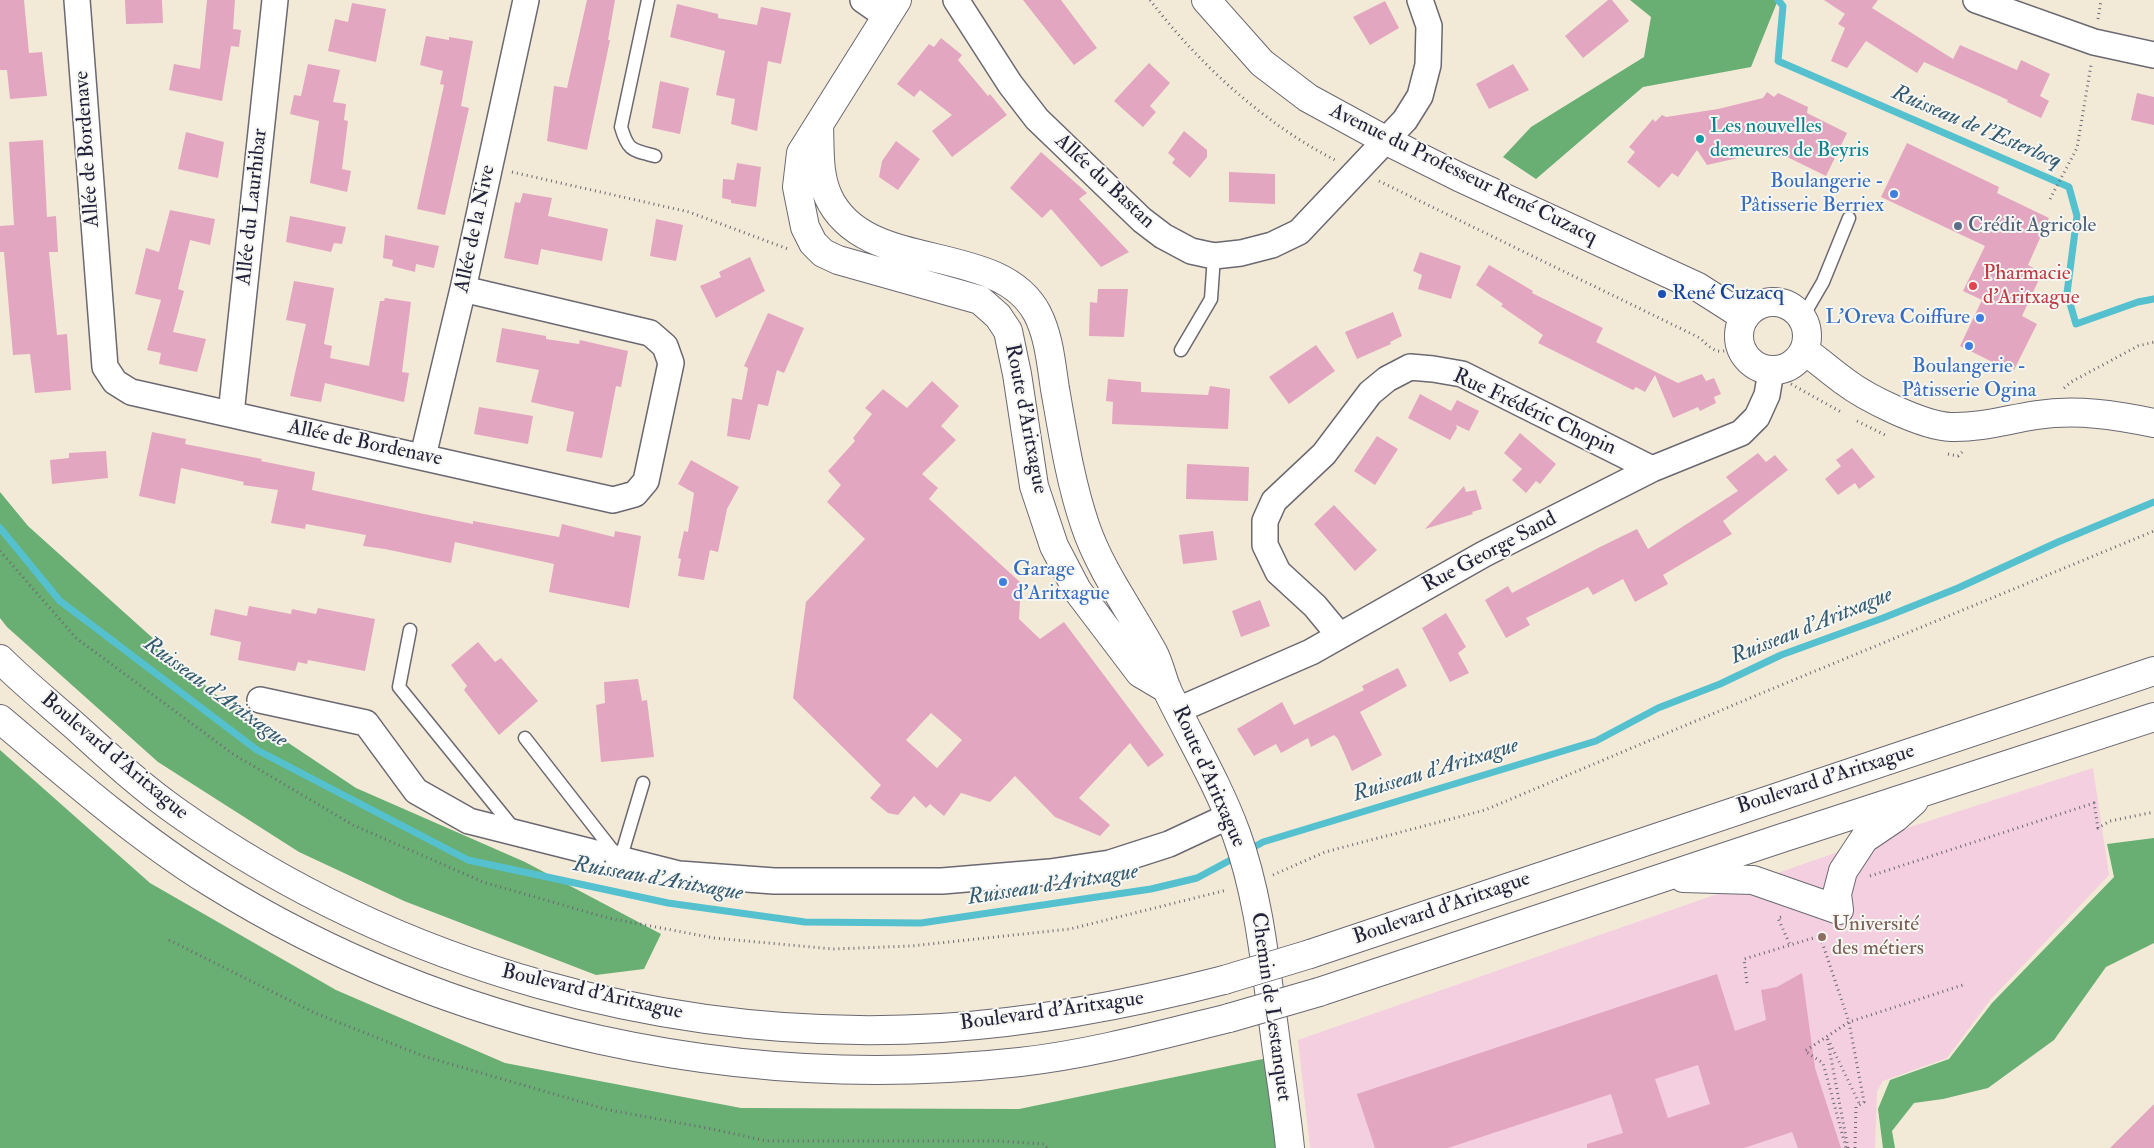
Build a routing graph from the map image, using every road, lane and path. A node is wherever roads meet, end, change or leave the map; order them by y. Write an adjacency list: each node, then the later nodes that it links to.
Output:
1 (77, 0): 33 (street, Allée de Bordenave)
2 (275, 0): 33 (street, Allée du Laurhibar)
3 (526, 0): 18 (street, Allée de la Nive)
4 (648, 0): 17 (lane)
5 (863, 0): 12 (street)
6 (956, 0): 23 (street, Allée du Bastan)
7 (1150, 0): 19 (path)
8 (1206, 0): 16 (main road, Avenue du Professeur René Cuzacq)
9 (1420, 0): 16 (street, Allée du Bastan)
10 (1976, 0): 13 (street)
11 (2101, 0): 13 (path)
12 (892, 8): 15 (main road, Route d'Aritxague)
13 (2094, 42): 14 (street); 20 (path)
14 (2154, 55)
15 (819, 125): 22 (main road, Route d'Aritxague); 43 (main road, Route d'Aritxague)
16 (1385, 140): 19 (street, Allée du Bastan); 25 (main road, Avenue du Professeur René Cuzacq)
17 (655, 156)
18 (490, 167): 22 (path); 24 (street, Allée de la Nive)
19 (1358, 171): 23 (street, Allée du Bastan); 28 (path)
20 (2050, 199)
21 (1849, 218): 26 (lane)
22 (813, 243): 43 (main road, Route d'Aritxague)
23 (1214, 256): 29 (lane)
24 (463, 289): 35 (street, Allée de la Nive); 35 (street, Allée de Bordenave)
25 (1745, 317): 26 (main road); 28 (main road)
26 (1802, 318): 30 (main road)
27 (2154, 342): 32 (path)
28 (1740, 344): 31 (main road)
29 (1181, 350)
30 (1805, 351): 31 (main road); 32 (main road)
31 (1771, 371): 36 (street, Rue George Sand)
32 (2063, 403): 34 (main road)
33 (231, 414): 35 (street, Allée de Bordenave)
34 (2154, 423)
35 (424, 456)
36 (1652, 469): 39 (street, Rue George Sand); 39 (street, Rue Frédéric Chopin)
37 (2154, 531): 53 (path)
38 (410, 630): 51 (lane)
39 (1339, 635): 43 (street, Rue George Sand)
40 (0, 659): 41 (main road, Boulevard d'Aritxague, bridge)
41 (2154, 671)
42 (260, 700): 51 (street)
43 (1173, 700): 50 (main road, Route d'Aritxague)
44 (2154, 718): 48 (main road, Boulevard d'Aritxague)
45 (0, 720): 54 (main road, Boulevard d'Aritxague, bridge)
46 (525, 738): 52 (lane)
47 (643, 782): 52 (lane)
48 (1924, 792): 54 (main road, Boulevard d'Aritxague); 55 (main road)
49 (2154, 812): 55 (path)
50 (1229, 816): 52 (street); 53 (main road, Route d'Aritxague)
51 (518, 834): 52 (street)
52 (620, 860)
53 (1246, 865): 64 (main road, Chemin de Lestanquet)
54 (1660, 879): 55 (main road)
55 (1828, 898): 57 (path)
56 (169, 940): 63 (path)
57 (1790, 945): 58 (path); 60 (path)
58 (1748, 984)
59 (1966, 984): 60 (path)
60 (1849, 1022): 61 (path); 62 (path)
61 (1827, 1037): 62 (path); 65 (path); 65 (path)
62 (1860, 1105): 66 (path)
63 (1047, 1148)
64 (1290, 1148)
65 (1847, 1148)
66 (1855, 1148)

